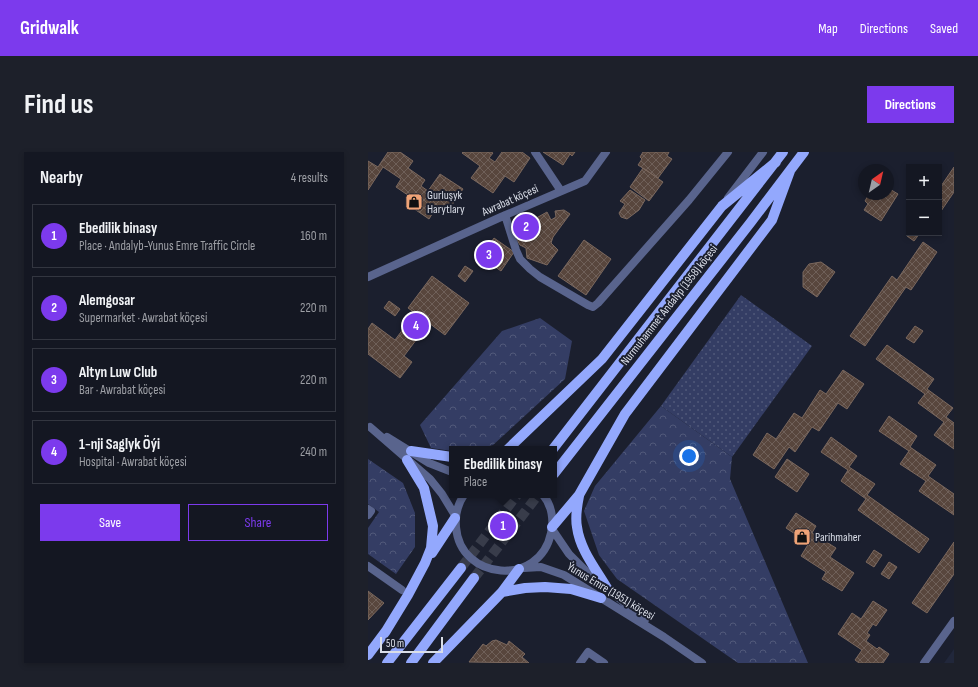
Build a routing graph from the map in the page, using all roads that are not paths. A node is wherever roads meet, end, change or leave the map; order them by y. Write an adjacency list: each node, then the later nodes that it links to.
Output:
1 (535, 152): 9 (street)
2 (606, 152): 9 (street, Awrabat köçesi)
3 (728, 152): 11 (street)
4 (763, 152): 10 (street)
5 (783, 152): 7 (main road, Nurmuhammet Andalyp (1958) köçesi)
6 (804, 152): 8 (main road, Nurmuhammet Andalyp (1958) köçesi)
7 (776, 162): 10 (main road); 15 (main road, Nurmuhammet Andalyp (1958) köçesi)
8 (790, 171): 18 (main road, Nurmuhammet Andalyp (1958) köçesi); 20 (main road)
9 (561, 191): 11 (street, Awrabat köçesi)
10 (722, 206): 14 (main road)
11 (505, 215): 12 (street, Awrabat köçesi)
12 (368, 277)
13 (369, 426): 16 (street)
14 (511, 446)
15 (555, 446)
16 (409, 455): 17 (main road); 19 (street); 25 (street); 27 (main road)
17 (449, 457)
18 (557, 470)
19 (449, 471)
20 (579, 495): 26 (main road); 32 (main road)
21 (462, 498): 25 (street)
22 (546, 498): 26 (street)
23 (368, 509): 24 (street)
24 (368, 514)
25 (455, 518): 27 (main road); 30 (street, Ýunus Emre (1951) köçesi)
26 (552, 528): 30 (street); 32 (street, Ýunus Emre (1951) köçesi)
27 (425, 563): 38 (main road)
28 (368, 566): 33 (street)
29 (461, 568): 39 (main road)
30 (520, 568): 34 (main road); 35 (street, Ýunus Emre (1951) köçesi)
31 (474, 578): 40 (main road)
32 (607, 588): 37 (street, Ýunus Emre (1951) köçesi)
33 (402, 590)
34 (502, 592): 35 (main road); 41 (main road)
35 (601, 598): 37 (street, Ýunus Emre (1951) köçesi)
36 (954, 621): 45 (street)
37 (664, 637): 44 (street, Ýunus Emre (1951) köçesi)
38 (368, 655)
39 (387, 663)
40 (411, 663)
41 (433, 663)
42 (580, 663): 43 (street)
43 (604, 663)
44 (702, 663)
45 (924, 663)

